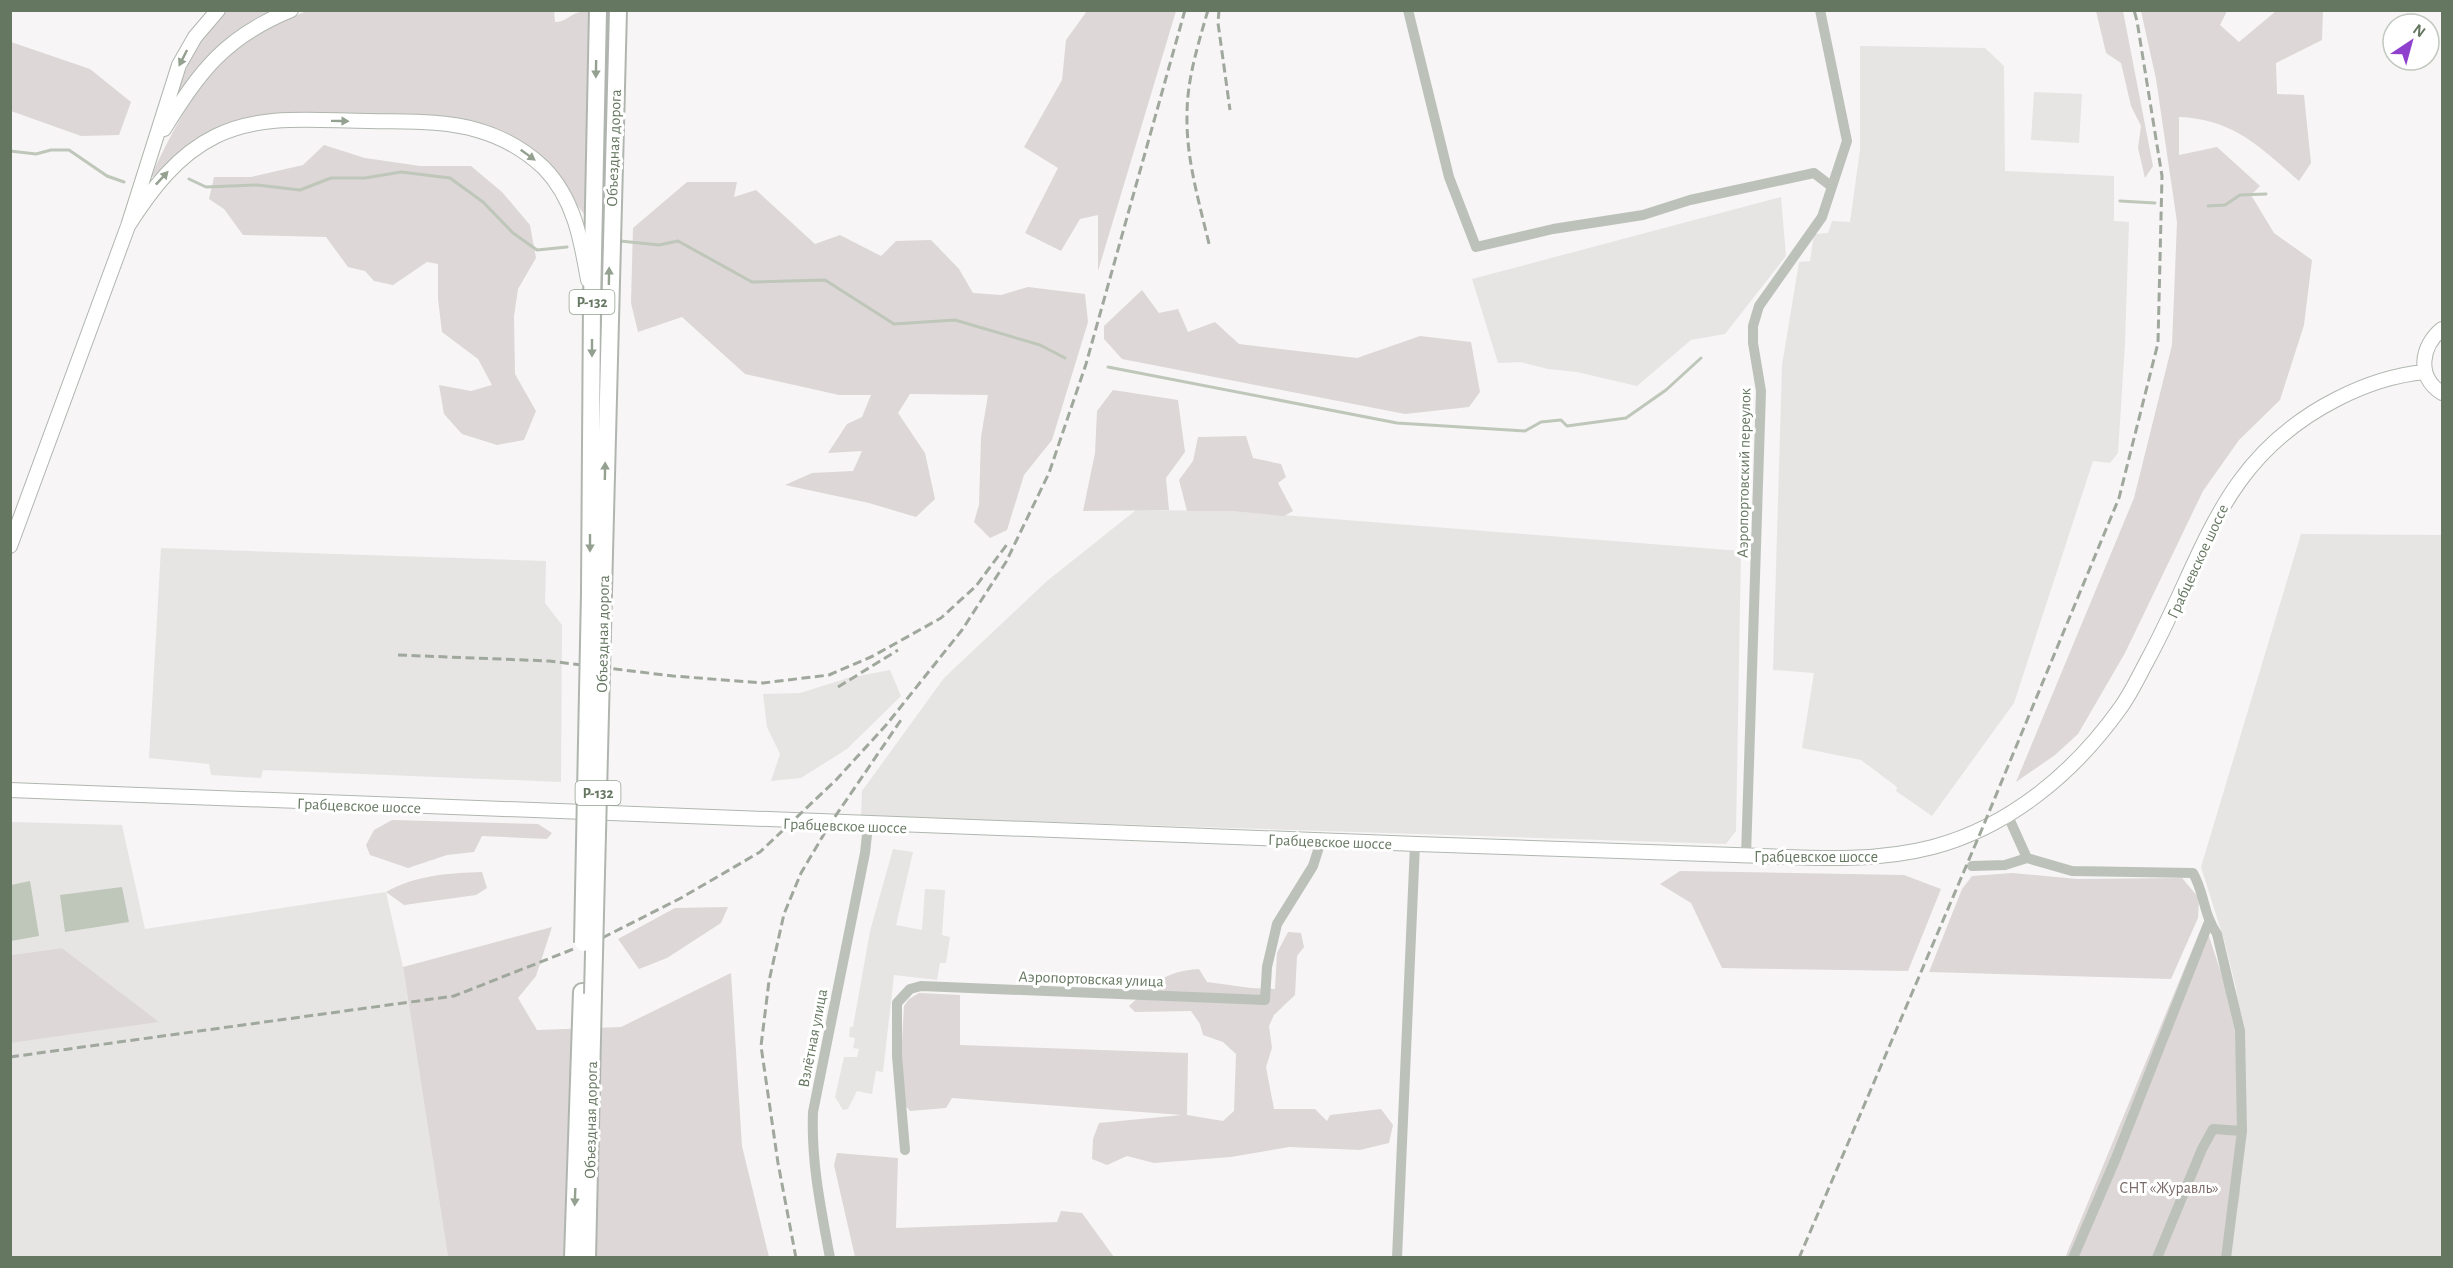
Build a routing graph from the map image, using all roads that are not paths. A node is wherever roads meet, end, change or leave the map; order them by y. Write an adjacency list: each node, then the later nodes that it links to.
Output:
1 (218, 10): 7 (main road, one-way to 7)
2 (291, 10): 7 (main road)
3 (598, 10): 10 (highway, Объездная дорога / Р-132, one-way to 10)
4 (618, 10): 15 (highway, Объездная дорога / Р-132, one-way to 4)
5 (1408, 10): 8 (street)
6 (1820, 10): 8 (street, Аэропортовский переулок)
7 (154, 147): 9 (main road)
8 (1832, 186): 21 (street, Аэропортовский переулок)
9 (128, 226): 10 (main road, one-way to 10); 14 (main road)
10 (592, 303): 15 (highway, Объездная дорога / Р-132, one-way to 15)
11 (2442, 329): 12 (main road)
12 (2425, 372): 13 (main road); 17 (main road, Грабцевское шоссе)
13 (2442, 393)
14 (10, 546)
15 (596, 593): 25 (highway, Объездная дорога / Р-132, bridge)
16 (10, 790): 18 (main road, Грабцевское шоссе)
17 (2008, 816): 21 (main road, Грабцевское шоссе); 22 (street)
18 (868, 825): 19 (main road, Грабцевское шоссе); 30 (street, Взлётная улица)
19 (1321, 841): 20 (main road, Грабцевское шоссе); 27 (street, Аэропортовская улица)
20 (1415, 844): 21 (main road, Грабцевское шоссе); 31 (street)
21 (1746, 856)
22 (2027, 858): 23 (street); 24 (street)
23 (1972, 866)
24 (2209, 922): 26 (street); 32 (street)
25 (587, 993): 28 (highway, Объездная дорога / Р-132, one-way to 28); 29 (highway, Объездная дорога / Р-132)
26 (2242, 1131): 33 (street); 34 (street)
27 (905, 1150)
28 (573, 1257)
29 (587, 1257)
30 (830, 1257)
31 (1397, 1257)
32 (2073, 1257)
33 (2157, 1257)
34 (2226, 1257)

